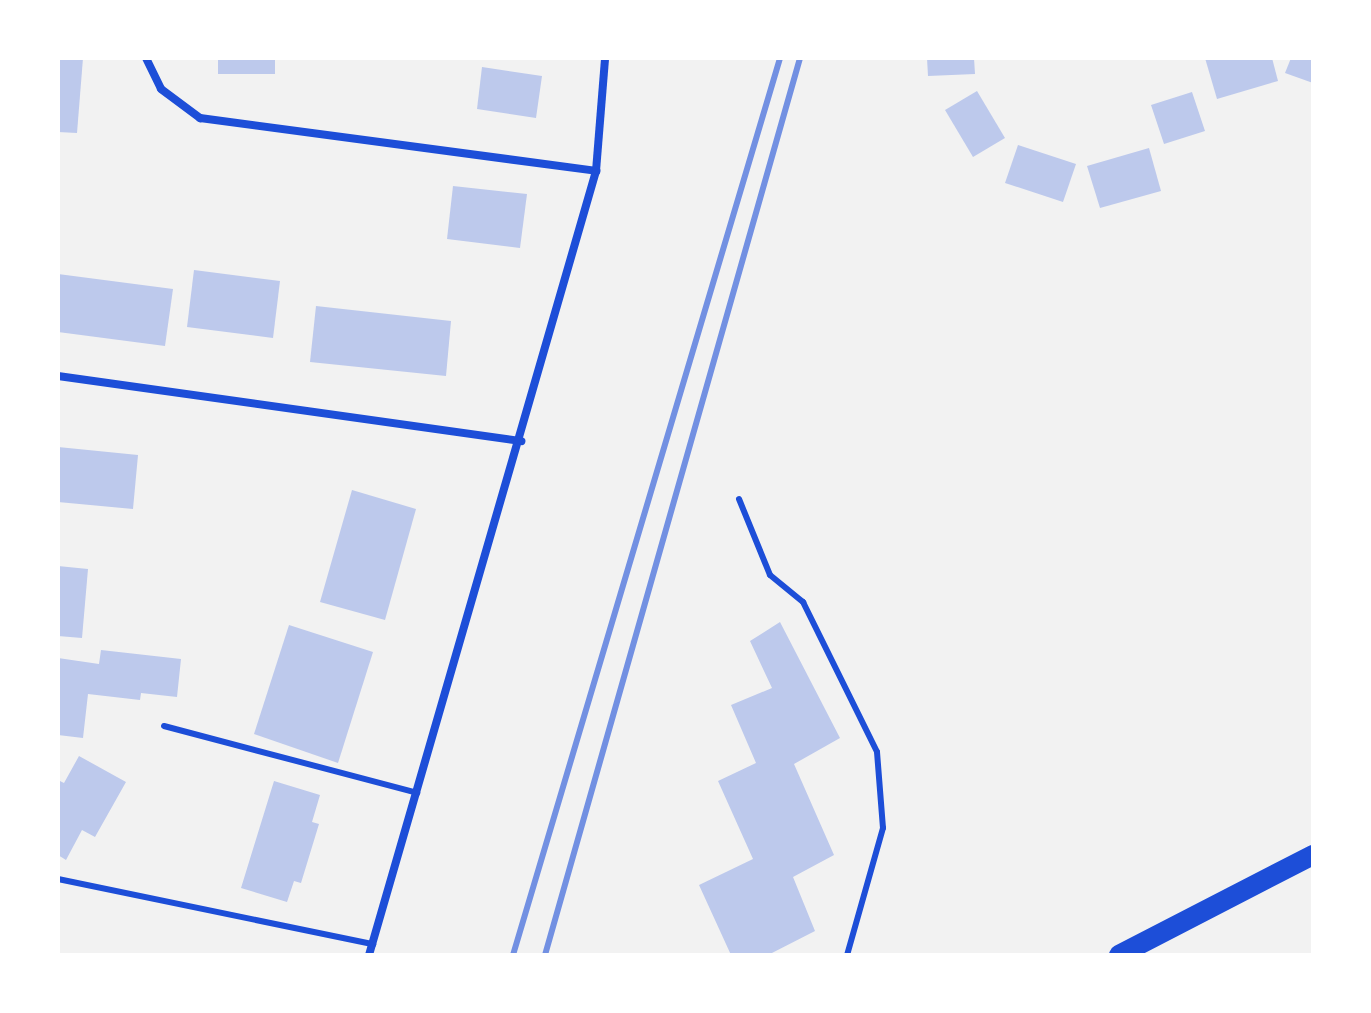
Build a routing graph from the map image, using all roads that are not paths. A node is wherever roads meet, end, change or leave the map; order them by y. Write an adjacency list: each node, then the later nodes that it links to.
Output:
1 (146, 58): 3 (street)
2 (605, 58): 3 (street)
3 (596, 171): 5 (street)
4 (58, 376): 5 (street)
5 (521, 441): 8 (street)
6 (739, 499): 13 (lane)
7 (164, 726): 8 (lane)
8 (417, 793): 11 (street)
9 (1313, 855): 14 (main road)
10 (58, 879): 11 (lane)
11 (373, 944): 12 (street)
12 (369, 955)
13 (847, 955)
14 (1119, 955)

